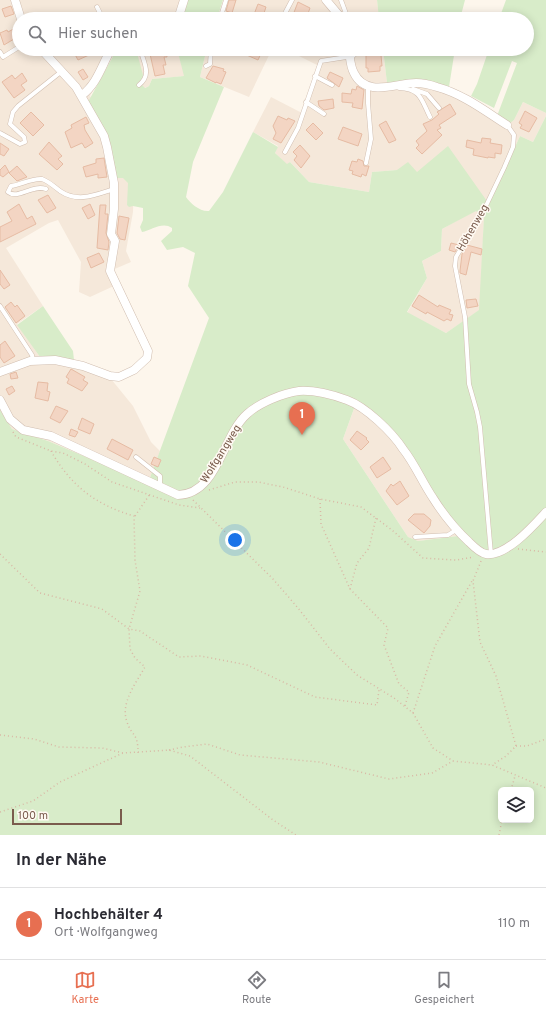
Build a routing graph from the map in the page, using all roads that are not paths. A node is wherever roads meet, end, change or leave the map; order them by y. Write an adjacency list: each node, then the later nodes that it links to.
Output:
1 (15, 0): 8 (street)
2 (184, 0): 10 (street)
3 (226, 0): 11 (lane)
4 (292, 0): 12 (lane)
5 (326, 0): 13 (street)
6 (341, 0): 14 (lane)
7 (97, 7): 9 (lane)
8 (19, 12)
9 (100, 12)
10 (180, 12)
11 (222, 12)
12 (286, 12)
13 (336, 12)
14 (345, 12)
15 (12, 51): 16 (lane)
16 (0, 52)
17 (48, 56): 24 (street)
18 (108, 56): 31 (street)
19 (142, 56): 26 (lane)
20 (211, 56): 23 (lane)
21 (338, 56): 25 (lane)
22 (350, 56): 28 (street)
23 (206, 66)
24 (62, 71): 31 (street); 37 (lane)
25 (315, 76): 27 (lane); 32 (lane)
26 (139, 85)
27 (332, 85)
28 (368, 86): 29 (street, Höhenweg); 39 (lane)
29 (388, 88): 30 (lane); 36 (street, Höhenweg)
30 (411, 89): 33 (lane); 35 (lane)
31 (82, 95): 41 (street)
32 (306, 102): 34 (lane); 38 (lane)
33 (439, 108)
34 (324, 114)
35 (430, 117)
36 (507, 125): 51 (lane, Höhenweg)
37 (0, 133)
38 (284, 152)
39 (366, 163)
40 (46, 189): 41 (lane)
41 (114, 189): 43 (street)
42 (0, 306): 43 (lane)
43 (33, 361): 44 (street)
44 (0, 372)
45 (0, 400): 47 (street)
46 (136, 457): 47 (lane)
47 (160, 488): 49 (street, Wolfgangweg)
48 (546, 512): 51 (street)
49 (456, 530): 50 (lane); 51 (street, Wolfgangweg)
50 (415, 537)
51 (491, 554)

